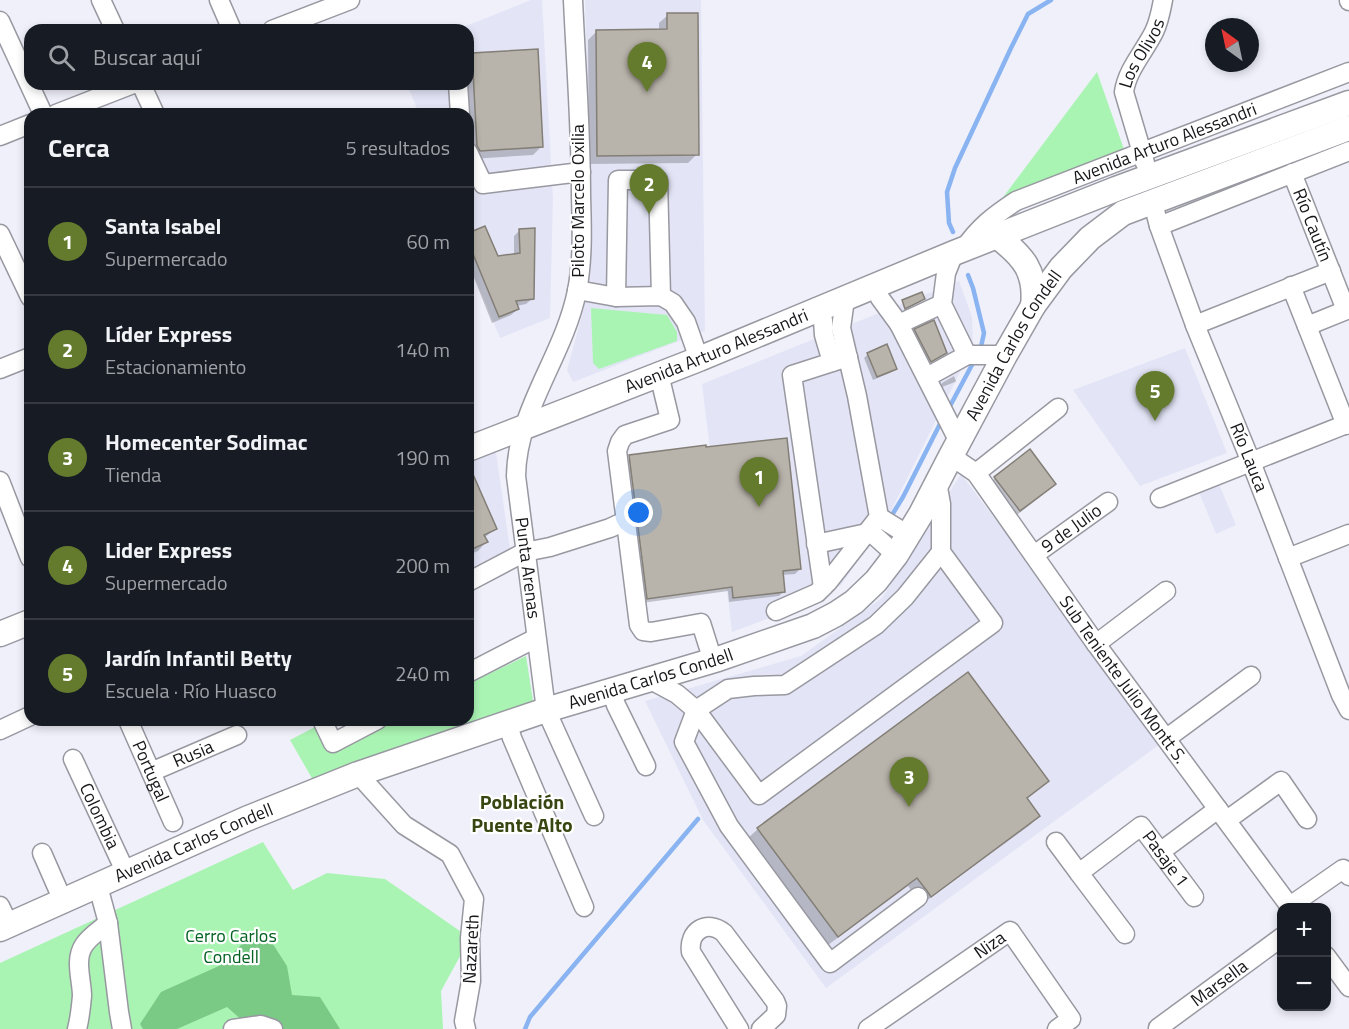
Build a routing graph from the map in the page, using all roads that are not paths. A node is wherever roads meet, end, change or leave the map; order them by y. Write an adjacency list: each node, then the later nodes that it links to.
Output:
1 (101, 0): 8 (street)
2 (219, 0): 9 (street)
3 (350, 0): 6 (street)
4 (573, 0): 28 (street, Piloto Marcelo Oxilia)
5 (1162, 0): 26 (street, Los Olivos)
6 (319, 5): 10 (street)
7 (0, 21): 12 (street)
8 (113, 24)
9 (229, 24)
10 (283, 24)
11 (1349, 72): 26 (street, Avenida Arturo Alessandri)
12 (24, 73)
13 (32, 90): 18 (street)
14 (118, 90): 19 (street)
15 (144, 90): 20 (street)
16 (458, 90): 21 (street)
17 (1349, 103): 30 (main road, Avenida Arturo Alessandri)
18 (40, 108)
19 (71, 108)
20 (152, 108)
21 (460, 108)
22 (24, 126): 24 (street)
23 (1349, 128): 31 (main road)
24 (0, 136)
25 (1349, 151): 29 (street)
26 (1142, 153): 30 (street, Los Olivos); 36 (street, Avenida Arturo Alessandri)
27 (474, 165): 28 (street)
28 (581, 172): 41 (street, Piloto Marcelo Oxilia)
29 (1293, 173): 33 (street); 37 (street, Río Cautín)
30 (1147, 177): 32 (main road); 35 (main road, Avenida Arturo Alessandri)
31 (1153, 202): 32 (main road); 33 (street, Río Lauca)
32 (1123, 213): 46 (main road, Avenida Carlos Condell)
33 (1159, 226): 50 (street, Río Lauca)
34 (0, 234): 38 (street)
35 (998, 237): 36 (main road, Avenida Arturo Alessandri); 46 (main road)
36 (959, 252): 40 (main road, Avenida Arturo Alessandri); 45 (street)
37 (1331, 271): 39 (street); 48 (street, Río Cautín)
38 (24, 284)
39 (1292, 286): 50 (street); 51 (street)
40 (875, 287): 44 (main road, Avenida Arturo Alessandri); 49 (street)
41 (577, 290): 43 (street); 62 (street, Piloto Marcelo Oxilia)
42 (661, 296): 43 (street); 43 (street); 55 (street)
43 (616, 297)
44 (845, 299): 47 (main road, Avenida Arturo Alessandri); 56 (street)
45 (942, 304): 49 (street); 52 (street)
46 (1033, 306): 53 (main road, Avenida Carlos Condell)
47 (819, 310): 55 (main road, Avenida Arturo Alessandri); 56 (street)
48 (1348, 310): 51 (street)
49 (898, 324): 59 (street)
50 (1194, 325): 65 (street, Río Lauca)
51 (1307, 326): 61 (street)
52 (967, 355): 53 (street); 59 (street)
53 (1005, 355): 64 (main road, Avenida Carlos Condell)
54 (24, 359): 57 (street)
55 (699, 359): 58 (main road, Avenida Arturo Alessandri)
56 (840, 359): 71 (street); 76 (street)
57 (0, 369)
58 (659, 374): 62 (main road, Avenida Arturo Alessandri); 72 (street)
59 (927, 377): 64 (street)
60 (1058, 408): 66 (street)
61 (1347, 424): 65 (street)
62 (524, 427): 63 (main road, Avenida Arturo Alessandri); 78 (street, Punta Arenas)
63 (474, 447)
64 (955, 449): 66 (street, Sub Teniente Julio Montt S.); 68 (main road, Avenida Carlos Condell)
65 (1251, 462): 69 (street); 81 (street, Río Lauca)
66 (976, 473): 80 (street, Sub Teniente Julio Montt S.)
67 (0, 481): 75 (street)
68 (937, 482): 77 (main road, Avenida Carlos Condell); 79 (street)
69 (1160, 498)
70 (1108, 502): 80 (street, 9 de Julio)
71 (879, 517): 73 (street); 77 (street)
72 (625, 521): 78 (street); 90 (street)
73 (867, 533): 76 (street); 77 (street); 83 (street)
74 (1349, 534): 81 (street)
75 (24, 543)
76 (816, 544): 83 (street)
77 (902, 545): 90 (main road, Avenida Carlos Condell)
78 (525, 552): 82 (street); 88 (street, Punta Arenas)
79 (940, 552): 96 (street); 96 (street)
80 (1034, 555): 89 (street, Sub Teniente Julio Montt S.)
81 (1288, 558): 97 (street, Río Lauca)
82 (474, 579)
83 (823, 587): 85 (street)
84 (1166, 591): 89 (street)
85 (776, 611)
86 (24, 624): 87 (main road)
87 (0, 634)
88 (536, 638): 91 (street); 95 (street, Punta Arenas)
89 (1096, 644): 105 (street, Sub Teniente Julio Montt S.)
90 (713, 661): 93 (main road, Avenida Carlos Condell)
91 (474, 670)
92 (1251, 676): 105 (street)
93 (649, 679): 94 (main road, Avenida Carlos Condell); 96 (street)
94 (611, 690): 95 (main road, Avenida Carlos Condell); 107 (street)
95 (546, 710): 99 (main road, Avenida Carlos Condell); 111 (street, Punta Arenas)
96 (696, 710): 121 (street)
97 (1349, 710)
98 (24, 718): 103 (street)
99 (507, 722): 109 (main road, Avenida Carlos Condell); 126 (street)
100 (131, 726): 108 (street, Portugal)
101 (325, 726): 102 (street)
102 (366, 726)
103 (0, 728)
104 (237, 735): 108 (street, Rusia)
105 (1167, 738): 110 (street, Sub Teniente Julio Montt S.)
106 (73, 759): 117 (street, Colombia)
107 (646, 766)
108 (151, 772): 113 (street, Portugal)
109 (358, 774): 117 (main road, Avenida Carlos Condell); 138 (street, Nazareth)
110 (1223, 815): 112 (street); 115 (street); 124 (street, Sub Teniente Julio Montt S.)
111 (594, 816)
112 (1308, 819)
113 (173, 822)
114 (1056, 842): 118 (street)
115 (1160, 852): 118 (street, Pasaje 1); 122 (street, Pasaje 1)
116 (42, 853): 123 (street)
117 (126, 873): 120 (main road, Avenida Carlos Condell)
118 (1079, 873): 129 (street)
119 (1349, 876): 125 (street)
120 (98, 886): 123 (main road, Avenida Carlos Condell); 128 (street)
121 (918, 897)
122 (1194, 897)
123 (63, 901): 127 (main road, Avenida Carlos Condell)
124 (1288, 903)
125 (1296, 903)
126 (584, 907)
127 (3, 920)
128 (108, 923): 134 (street); 135 (street)
129 (1125, 934)
130 (1277, 940): 133 (street, Marsella)
131 (1327, 957): 132 (street)
132 (1349, 987)
133 (1158, 1028)
134 (77, 1029)
135 (122, 1029)
136 (233, 1029): 137 (street)
137 (273, 1029)
138 (466, 1029)
139 (739, 1029): 140 (street)
140 (761, 1029)
141 (868, 1029): 142 (street, Niza)
142 (1057, 1029)

